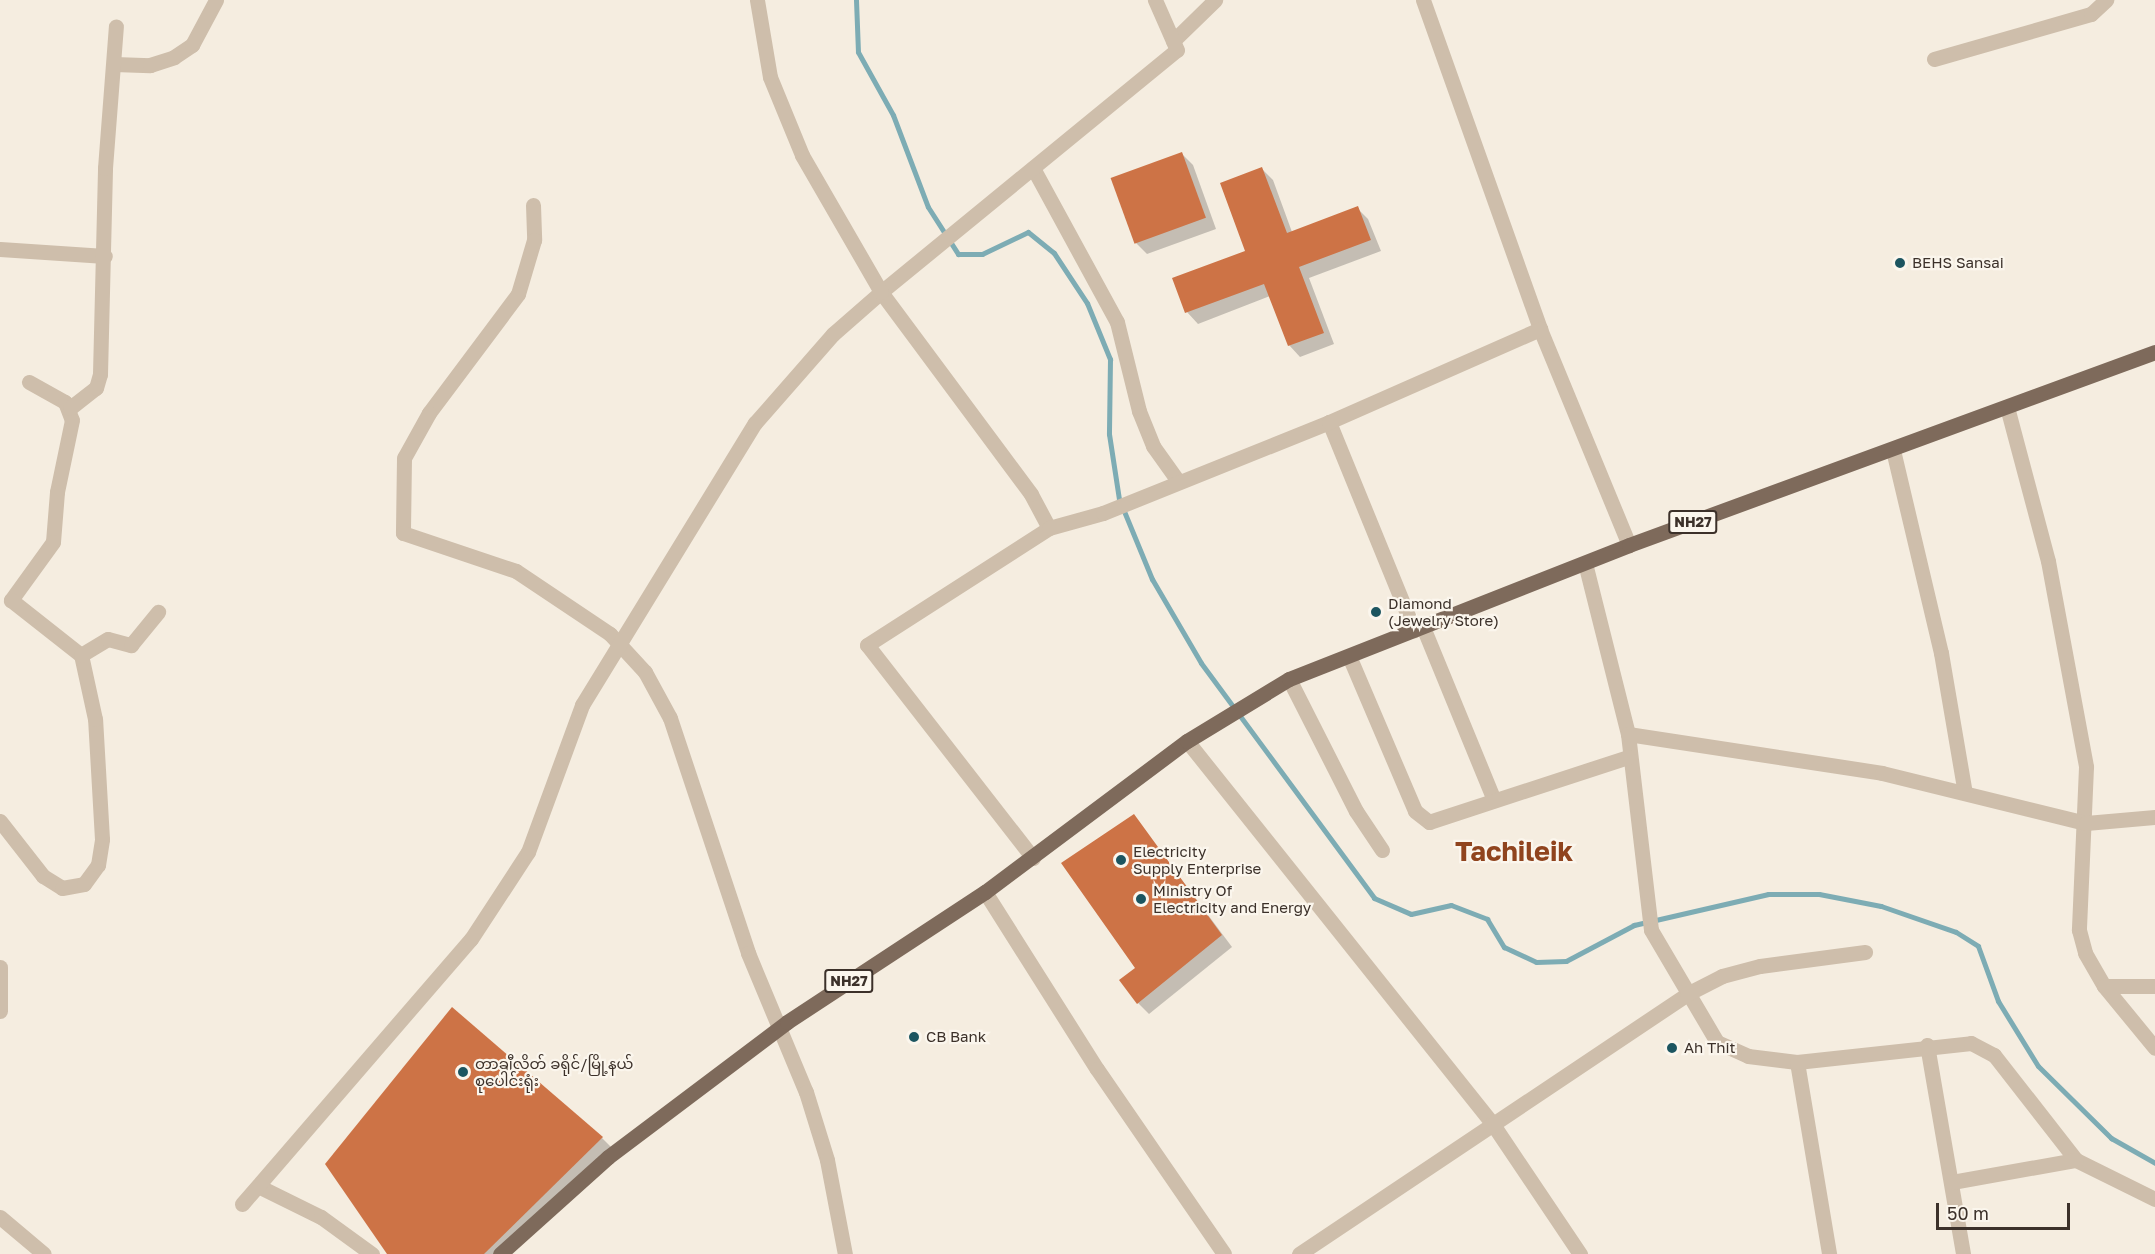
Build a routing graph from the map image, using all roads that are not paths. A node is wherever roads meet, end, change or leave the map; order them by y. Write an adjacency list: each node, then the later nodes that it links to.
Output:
1 (216, 0): 10 (street)
2 (757, 0): 15 (street)
3 (1155, 0): 8 (street)
4 (1215, 0): 8 (street)
5 (1423, 0): 16 (street)
6 (2106, 0): 9 (street)
7 (116, 27): 10 (street)
8 (1173, 41): 11 (street)
9 (1934, 59)
10 (114, 64): 14 (street)
11 (1033, 168): 15 (street); 23 (street)
12 (532, 205): 29 (street)
13 (0, 249): 14 (street)
14 (105, 256): 20 (street)
15 (881, 292): 24 (street); 29 (street)
16 (1540, 329): 21 (street); 25 (street)
17 (2155, 352): 19 (main road, NH27)
18 (29, 382): 20 (street)
19 (2007, 407): 22 (main road, NH27); 40 (street)
20 (70, 408): 30 (street)
21 (1329, 422): 23 (street); 28 (street)
22 (1893, 450): 25 (main road, NH27); 36 (street)
23 (1178, 481): 24 (street)
24 (1049, 528): 42 (street)
25 (1629, 545): 26 (main road, NH27)
26 (1585, 563): 28 (main road, NH27); 33 (street)
27 (158, 612): 30 (street)
28 (1418, 629): 31 (main road, NH27); 37 (street)
29 (618, 643): 50 (street); 57 (street)
30 (81, 655): 39 (street)
31 (1349, 656): 32 (main road, NH27); 37 (street)
32 (1289, 679): 34 (main road, NH27); 41 (street)
33 (1628, 734): 35 (street); 36 (street)
34 (1187, 741): 42 (main road, NH27); 54 (street)
35 (1628, 757): 37 (street); 48 (street)
36 (1965, 793): 40 (street)
37 (1494, 800)
38 (2155, 817): 40 (street)
39 (0, 821)
40 (2086, 823): 46 (street)
41 (1382, 850)
42 (1034, 858): 43 (main road, NH27)
43 (985, 892): 50 (main road, NH27); 65 (street)
44 (1865, 952): 48 (street)
45 (0, 966): 49 (street)
46 (2104, 986): 47 (street); 52 (street)
47 (2155, 986)
48 (1687, 994): 53 (street); 54 (street)
49 (0, 1011)
50 (777, 1030): 63 (main road, NH27); 64 (street)
51 (1928, 1045): 53 (street); 55 (street); 56 (street)
52 (2155, 1048)
53 (1797, 1062): 68 (street)
54 (1492, 1123): 66 (street); 67 (street)
55 (2076, 1160): 56 (street); 58 (street)
56 (1952, 1182): 69 (street)
57 (258, 1186): 59 (street); 62 (street)
58 (2155, 1199)
59 (242, 1204)
60 (0, 1217): 61 (street)
61 (44, 1254)
62 (372, 1254)
63 (500, 1254)
64 (845, 1254)
65 (1224, 1254)
66 (1299, 1254)
67 (1580, 1254)
68 (1829, 1254)
69 (1964, 1254)

